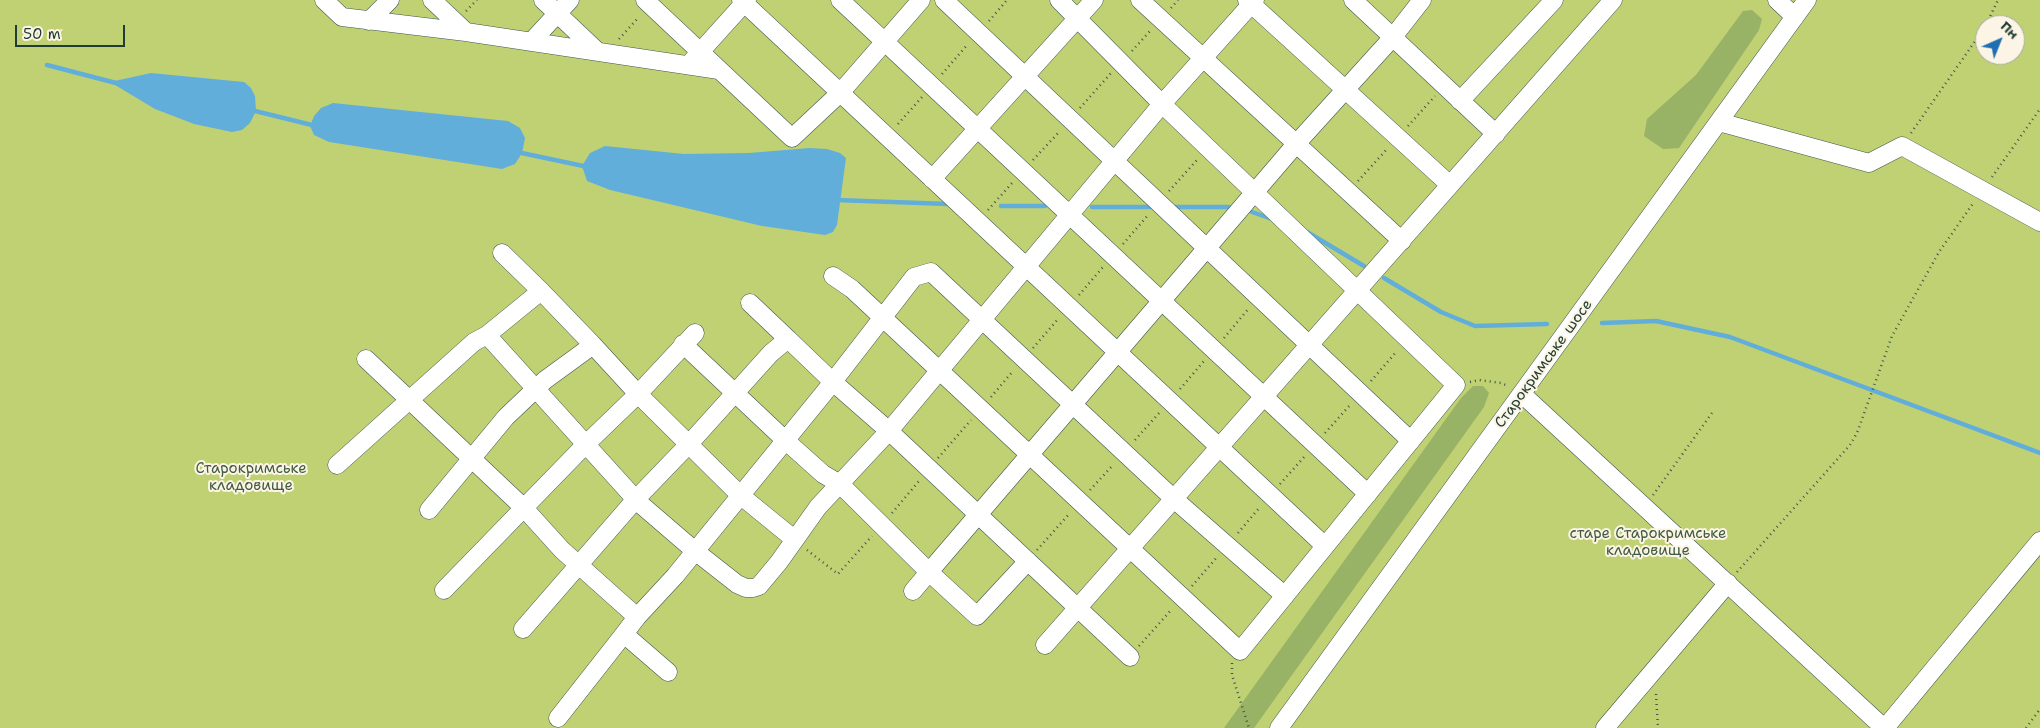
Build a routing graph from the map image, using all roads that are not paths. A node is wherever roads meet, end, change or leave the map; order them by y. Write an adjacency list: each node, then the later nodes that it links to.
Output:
1 (324, 0): 24 (street)
2 (390, 0): 24 (street)
3 (432, 0): 25 (street)
4 (543, 0): 21 (street)
5 (570, 0): 21 (street)
6 (840, 0): 28 (street)
7 (922, 0): 28 (street)
8 (944, 0): 34 (street)
9 (1059, 0): 23 (street)
10 (1094, 0): 23 (street)
11 (1140, 0): 31 (street)
12 (1353, 0): 26 (street)
13 (1422, 0): 26 (street)
14 (1554, 0): 37 (street)
15 (1777, 0): 22 (street)
16 (1807, 0): 22 (street, Старокримське шосе)
17 (744, 1): 30 (street); 36 (street)
18 (1251, 1): 31 (street); 35 (street)
19 (1609, 1): 41 (street)
20 (648, 3): 30 (street)
21 (557, 14): 27 (street); 29 (street)
22 (1795, 17): 39 (street, Старокримське шосе)
23 (1077, 18): 34 (street); 38 (street)
24 (369, 20): 25 (street)
25 (466, 32): 27 (street)
26 (1393, 37): 35 (street); 37 (street)
27 (531, 42): 29 (street)
28 (885, 42): 36 (street); 40 (street)
29 (602, 52): 32 (street)
30 (700, 52): 32 (street); 33 (street)
31 (1203, 58): 38 (street); 42 (street)
32 (688, 65): 33 (street)
33 (719, 70): 36 (street)
34 (1025, 76): 40 (street); 43 (street)
35 (1346, 90): 42 (street); 45 (street)
36 (840, 93): 44 (street)
37 (1460, 101): 41 (street)
38 (1162, 104): 43 (street); 46 (street)
39 (1719, 122): 48 (street); 71 (street, Старокримське шосе)
40 (978, 129): 44 (street); 47 (street)
41 (1496, 134): 45 (street)
42 (1296, 144): 46 (street); 49 (street)
43 (1115, 161): 47 (street); 50 (street)
44 (932, 179): 52 (street)
45 (1450, 185): 49 (street)
46 (1255, 192): 50 (street); 54 (street)
47 (1070, 215): 52 (street); 56 (street)
48 (2040, 222)
49 (1402, 241): 54 (street)
50 (1207, 249): 56 (street); 63 (street)
51 (502, 253): 55 (street)
52 (1027, 268): 59 (street); 64 (street)
53 (834, 276): 58 (street)
54 (1358, 290): 63 (street); 77 (street)
55 (541, 291): 60 (street); 62 (street)
56 (1162, 301): 64 (street); 72 (street)
57 (750, 303): 61 (street)
58 (882, 318): 59 (street); 66 (street); 67 (street)
59 (982, 319): 66 (street); 74 (street)
60 (486, 335): 68 (street); 73 (street)
61 (788, 339): 67 (street); 70 (street)
62 (593, 345): 68 (street); 69 (street)
63 (1310, 345): 72 (street); 77 (street)
64 (1118, 353): 74 (street); 80 (street)
65 (366, 359): 73 (street)
66 (939, 371): 75 (street); 81 (street)
67 (833, 382): 75 (street); 76 (street)
68 (535, 389): 78 (street); 82 (street)
69 (638, 394): 70 (street); 78 (street); 79 (street)
70 (734, 394): 76 (street); 79 (street)
71 (1522, 394): 100 (street); 112 (street, Старокримське шосе)
72 (1264, 397): 80 (street); 85 (street)
73 (408, 400): 82 (street); 83 (street)
74 (1074, 404): 81 (street); 88 (street)
75 (890, 430): 84 (street); 91 (street)
76 (785, 440): 84 (street); 86 (street)
77 (1411, 441): 85 (street)
78 (585, 444): 87 (street); 89 (street)
79 (689, 444): 86 (street); 87 (street)
80 (1220, 447): 88 (street); 94 (street)
81 (1030, 456): 91 (street); 95 (street)
82 (471, 459): 89 (street); 90 (street)
83 (337, 465)
84 (840, 484): 92 (street); 99 (street)
85 (1368, 494): 94 (street)
86 (740, 495): 92 (street); 96 (street)
87 (636, 499): 96 (street); 98 (street)
88 (1174, 499): 95 (street); 103 (street)
89 (524, 508): 98 (street); 101 (street)
90 (429, 510)
91 (979, 515): 97 (street); 99 (street)
92 (794, 539): 96 (street)
93 (2040, 541): 114 (street)
94 (1325, 546): 103 (street)
95 (1131, 549): 103 (street); 104 (street)
96 (694, 552): 105 (street)
97 (1028, 560): 99 (street); 104 (street)
98 (578, 564): 105 (street); 106 (street)
99 (929, 572): 102 (street)
100 (1728, 583): 113 (street); 114 (street)
101 (444, 590)
102 (913, 591)
103 (1285, 596)
104 (1078, 608): 108 (street); 109 (street)
105 (637, 617): 107 (street)
106 (523, 629)
107 (624, 634): 110 (street); 111 (street)
108 (1045, 645)
109 (1130, 657)
110 (668, 672)
111 (558, 718)
112 (1280, 728)
113 (1606, 728)
114 (1884, 728)

